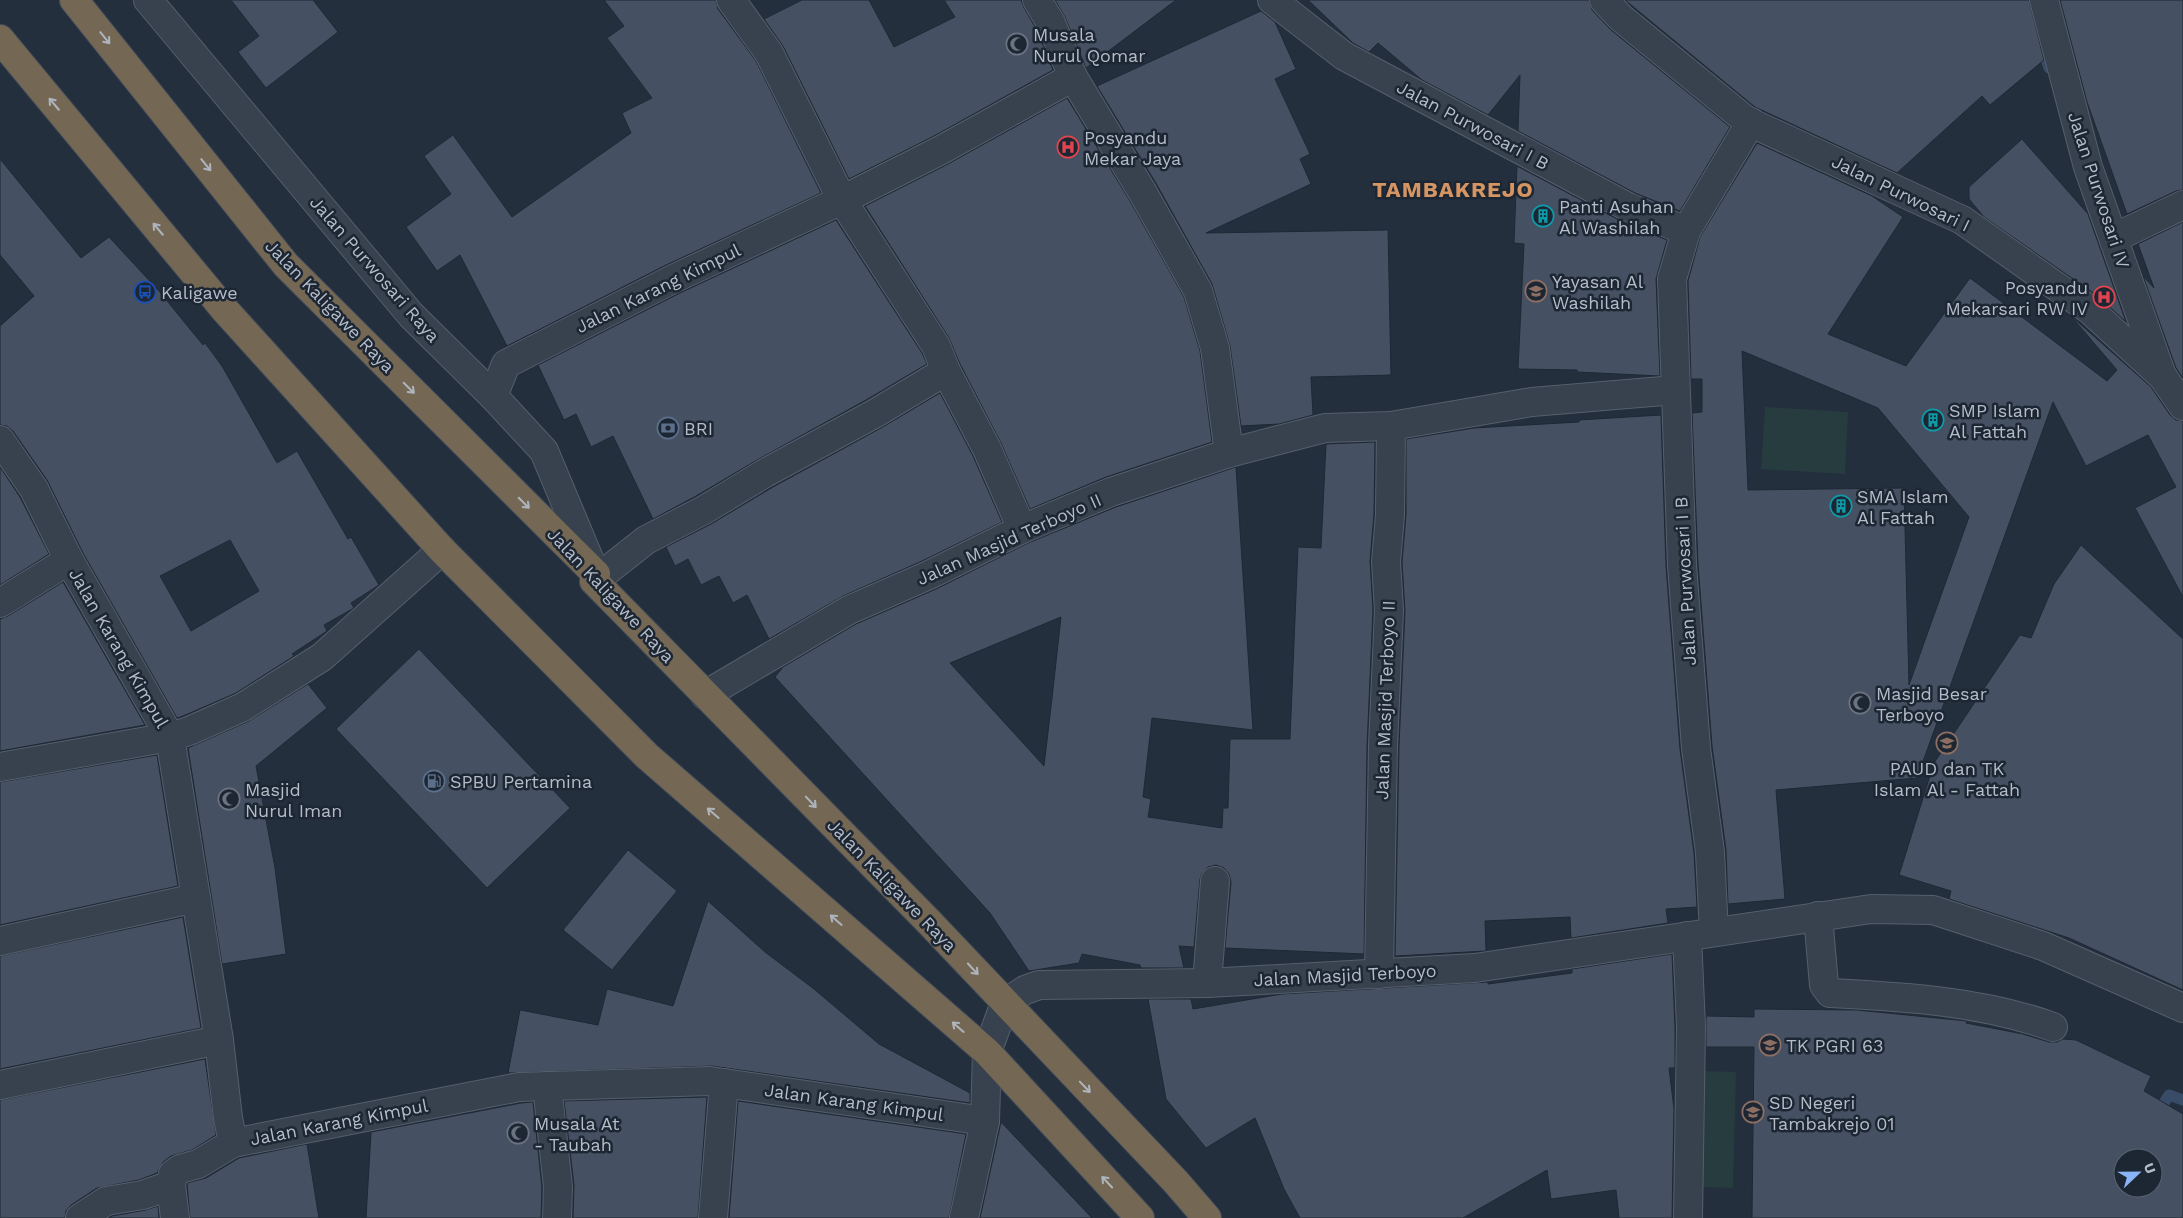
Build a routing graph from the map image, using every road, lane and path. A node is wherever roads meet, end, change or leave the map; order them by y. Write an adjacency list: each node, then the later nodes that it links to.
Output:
1 (74, 0): 26 (highway, Jalan Kaligawe Raya, one-way to 26)
2 (148, 0): 18 (street, Jalan Purwosari Raya)
3 (731, 0): 11 (street)
4 (1036, 0): 9 (street)
5 (1272, 0): 13 (street, Jalan Purwosari I B)
6 (1604, 0): 10 (street, Jalan Purwosari I)
7 (2044, 0): 14 (street, Jalan Purwosari IV)
8 (0, 38): 24 (highway, one-way to 8)
9 (1073, 77): 11 (street, Jalan Karang Kimpul); 22 (street)
10 (1751, 122): 13 (street, Jalan Purwosari I B); 16 (street, Jalan Purwosari I)
11 (842, 200): 15 (street); 18 (street, Jalan Karang Kimpul)
12 (2183, 205): 14 (street)
13 (1686, 231): 17 (street, Jalan Purwosari I B)
14 (2114, 238): 16 (street, Jalan Purwosari IV)
15 (946, 371): 23 (street); 26 (street)
16 (2163, 377): 19 (street, Jalan Purwosari I)
17 (1675, 390): 20 (street, Jalan Masjid Terboyo II); 34 (street, Jalan Purwosari I B)
18 (493, 396): 26 (street, Jalan Purwosari Raya)
19 (2183, 406)
20 (1391, 426): 22 (street, Jalan Masjid Terboyo II); 37 (street, Jalan Masjid Terboyo II)
21 (0, 440): 25 (street, Jalan Karang Kimpul)
22 (1229, 453): 23 (street, Jalan Masjid Terboyo II)
23 (1022, 529): 28 (street, Jalan Masjid Terboyo II)
24 (442, 550): 29 (street, Jalan Karang Kimpul); 43 (highway, one-way to 24)
25 (69, 560): 27 (street, Jalan Karang Kimpul); 29 (street, Jalan Karang Kimpul)
26 (594, 578): 28 (highway, Jalan Kaligawe Raya)
27 (0, 603)
28 (705, 695): 39 (highway, Jalan Kaligawe Raya, one-way to 39)
29 (170, 737): 30 (street, Jalan Karang Kimpul); 32 (street, Jalan Karang Kimpul)
30 (0, 766)
31 (1215, 881): 38 (street)
32 (196, 898): 36 (street); 42 (street, Jalan Karang Kimpul)
33 (1818, 916): 34 (street, Jalan Masjid Terboyo); 40 (street, Jalan Masjid Terboyo); 41 (street)
34 (1714, 932): 35 (street, Jalan Masjid Terboyo)
35 (1687, 936): 37 (street, Jalan Masjid Terboyo); 57 (street)
36 (0, 941)
37 (1378, 974): 38 (street, Jalan Masjid Terboyo)
38 (1207, 983): 39 (street, Jalan Masjid Terboyo)
39 (1005, 1003): 43 (street); 56 (highway, Jalan Kaligawe Raya, one-way to 56)
40 (2183, 1008)
41 (2053, 1027)
42 (219, 1040): 45 (street); 48 (street, Jalan Karang Kimpul)
43 (987, 1052): 47 (street); 55 (highway, one-way to 43)
44 (724, 1083): 46 (street, Jalan Karang Kimpul); 47 (street, Jalan Karang Kimpul); 53 (street)
45 (0, 1085)
46 (547, 1086): 48 (street, Jalan Karang Kimpul); 52 (street)
47 (985, 1121): 54 (street)
48 (233, 1143): 49 (street)
49 (171, 1186): 50 (street); 51 (street)
50 (80, 1218)
51 (175, 1218)
52 (557, 1218)
53 (713, 1218)
54 (964, 1218)
55 (1140, 1218)
56 (1208, 1218)
57 (1688, 1218)

